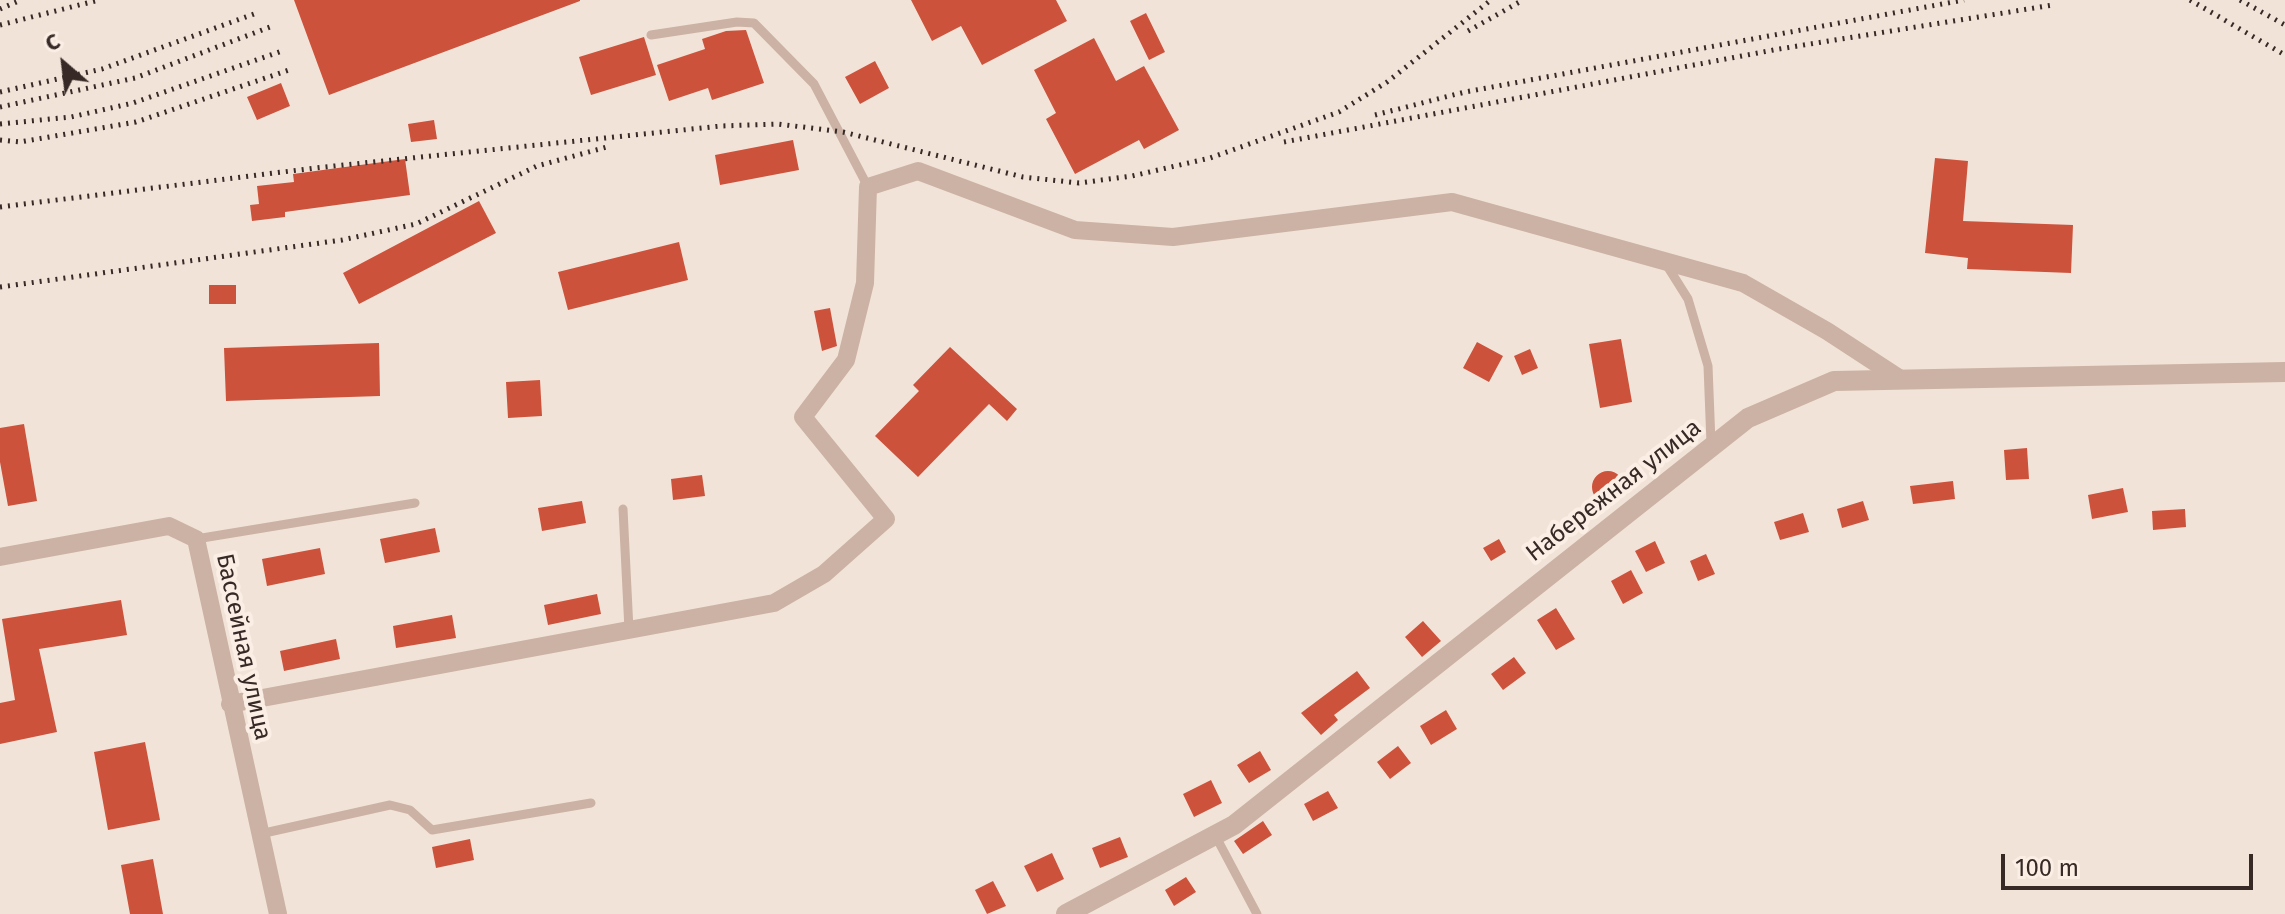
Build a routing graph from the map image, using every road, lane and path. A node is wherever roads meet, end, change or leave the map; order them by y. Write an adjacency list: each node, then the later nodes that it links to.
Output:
1 (651, 35): 2 (lane)
2 (868, 187): 3 (street); 11 (street)
3 (1666, 263): 5 (street); 6 (lane)
4 (2285, 372): 5 (street, Набережная улица)
5 (1902, 380): 6 (street, Набережная улица)
6 (1711, 447): 15 (street, Набережная улица)
7 (415, 503): 9 (lane)
8 (623, 509): 11 (lane)
9 (196, 539): 10 (street, Бассейная улица); 12 (street, Бассейная улица)
10 (0, 557)
11 (629, 630): 12 (street)
12 (230, 704): 14 (street, Бассейная улица)
13 (591, 803): 14 (lane)
14 (260, 834): 16 (street, Бассейная улица)
15 (1215, 835): 17 (street, Набережная улица); 18 (lane)
16 (278, 914)
17 (1066, 914)
18 (1257, 914)

